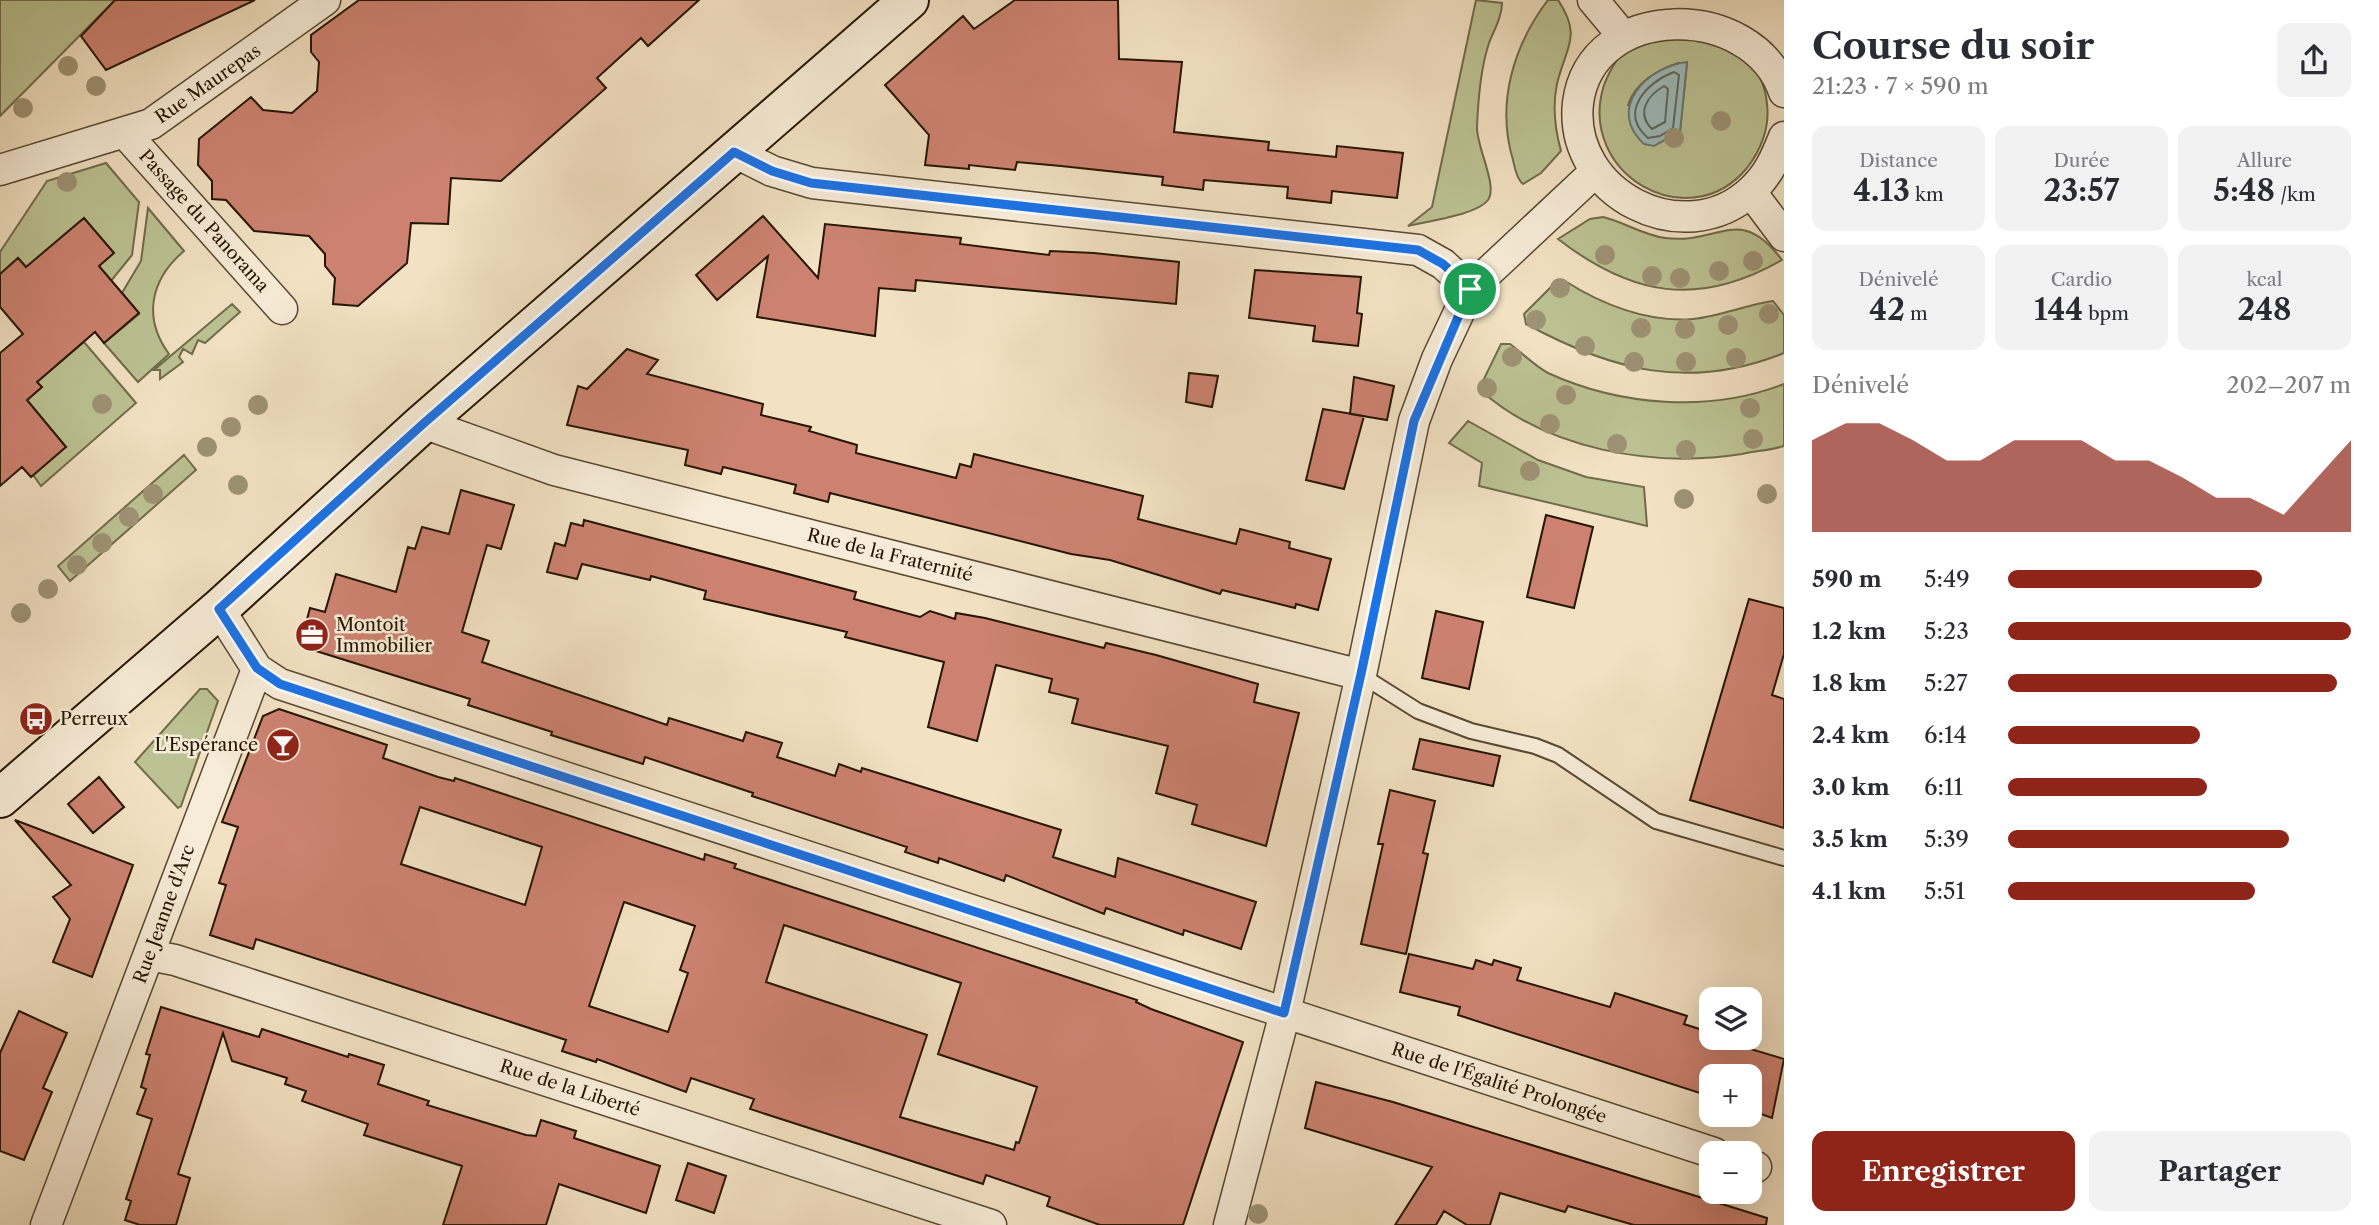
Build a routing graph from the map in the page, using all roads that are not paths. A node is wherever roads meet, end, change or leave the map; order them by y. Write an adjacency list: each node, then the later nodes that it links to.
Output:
1 (325, 0): 6 (street, Rue Maurepas)
2 (909, 0): 8 (main road)
3 (1593, 0): 4 (street)
4 (1618, 30): 5 (street); 10 (street)
5 (1782, 76)
6 (125, 132): 9 (street, Rue Maurepas); 14 (street, Passage du Panorama)
7 (1784, 137): 11 (street)
8 (734, 152): 13 (street); 15 (main road)
9 (0, 170)
10 (1595, 172): 11 (street); 13 (street)
11 (1751, 192): 12 (street)
12 (1784, 236)
13 (1470, 289): 18 (street)
14 (282, 309)
15 (423, 424): 16 (main road); 18 (street, Rue de la Fraternité)
16 (219, 609): 17 (street); 19 (main road)
17 (257, 668): 21 (street, Rue Jeanne d'Arc); 22 (street, Rue de l'Égalité Prolongée)
18 (1361, 674): 20 (lane); 22 (street)
19 (0, 798)
20 (1784, 858)
21 (149, 955): 24 (street, Rue Jeanne d'Arc); 25 (street, Rue de la Liberté)
22 (1284, 1013): 23 (street, Rue de l'Égalité Prolongée); 26 (street)
23 (1699, 1148)
24 (46, 1225)
25 (991, 1225)
26 (1229, 1225)

